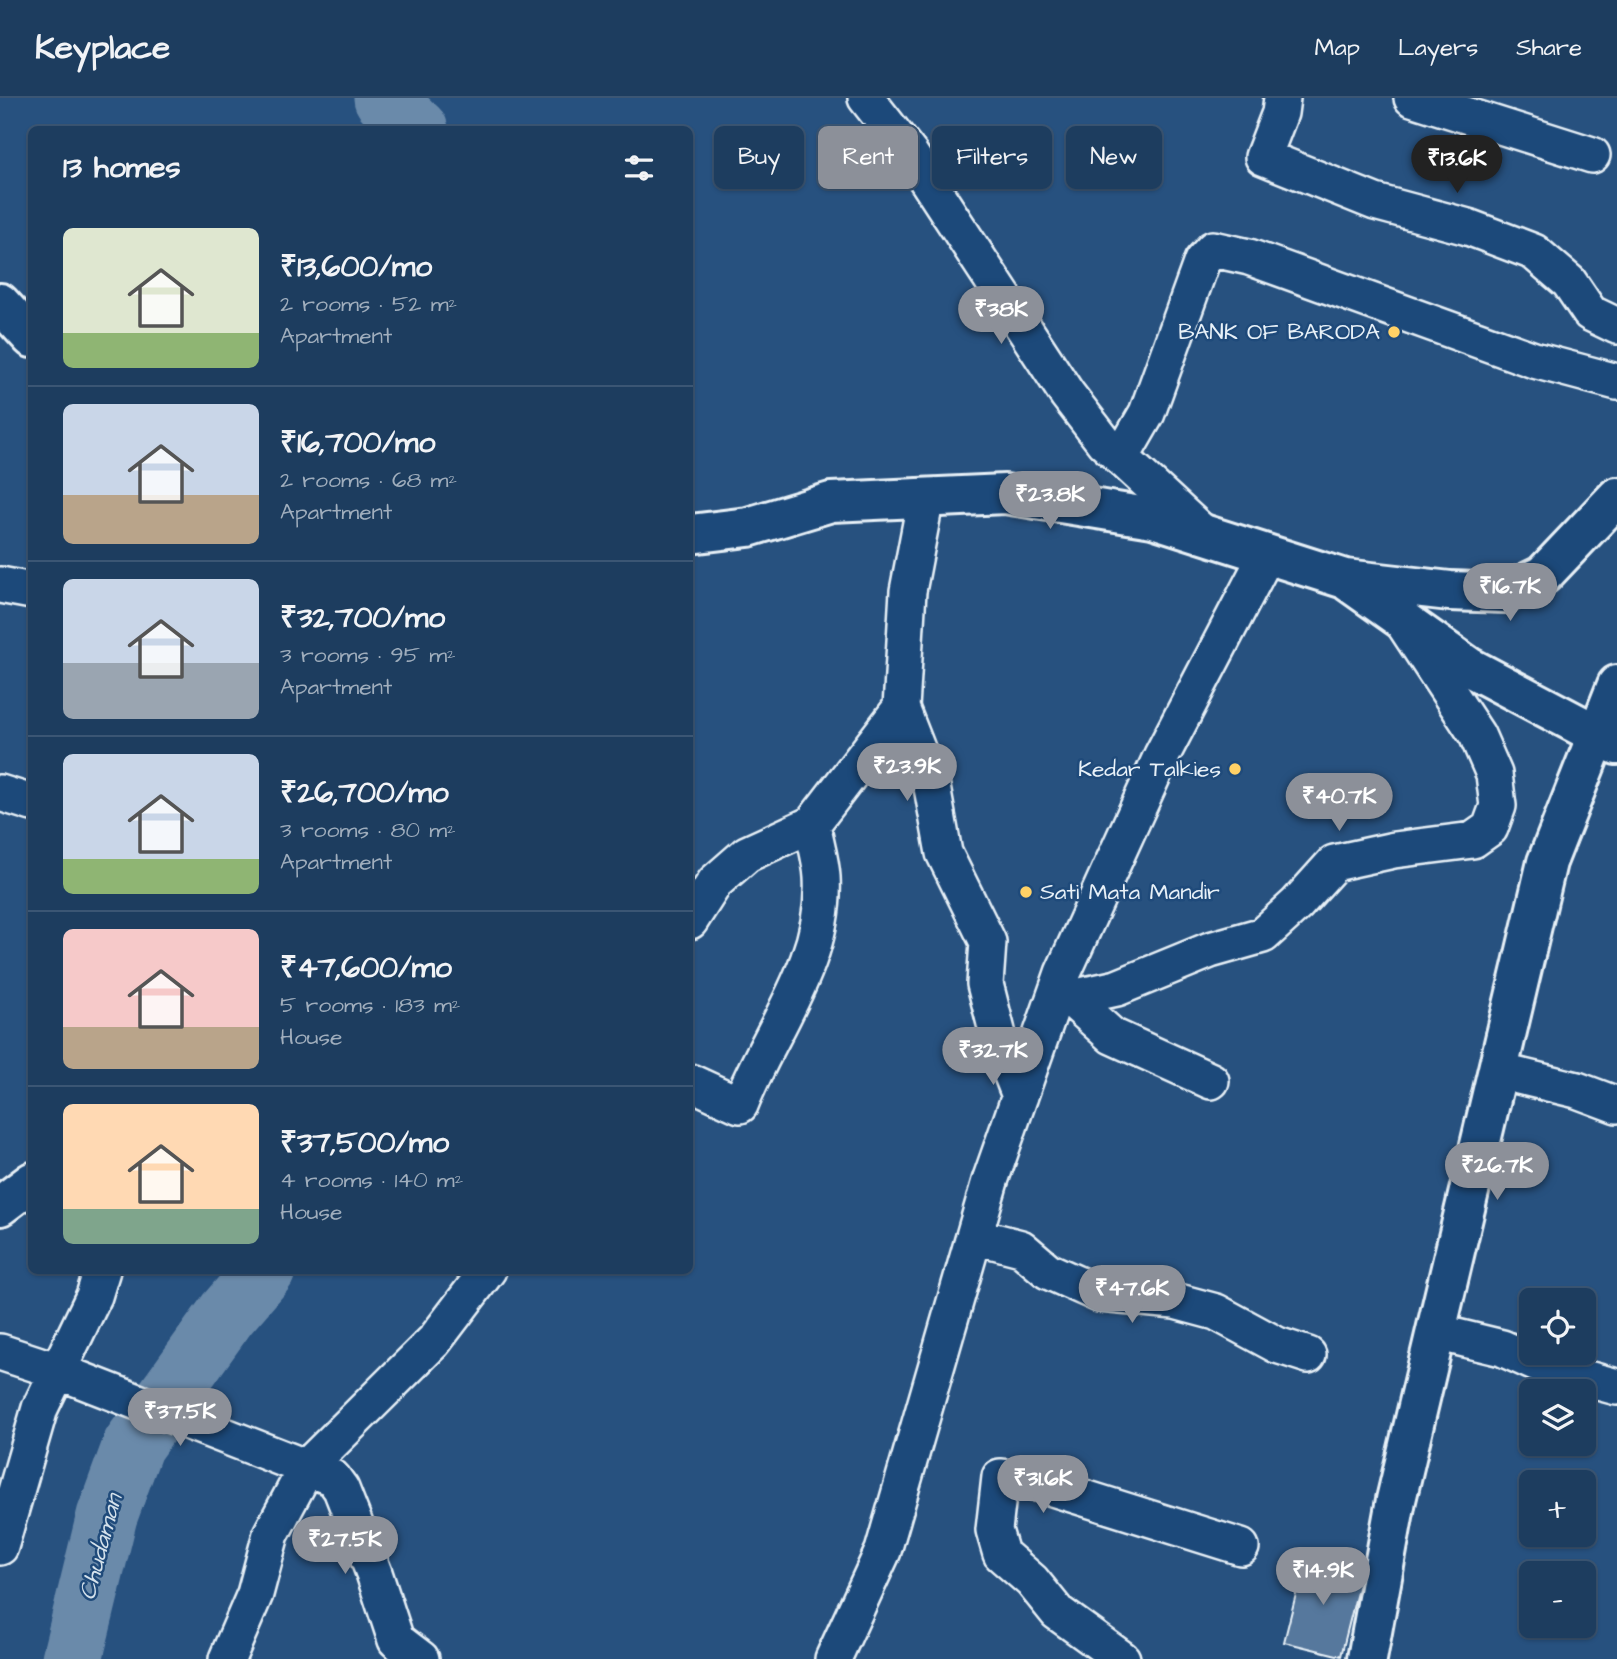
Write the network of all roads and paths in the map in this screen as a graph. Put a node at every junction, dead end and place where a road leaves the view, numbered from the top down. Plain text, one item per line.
1 (866, 98) edge
2 (1282, 98) edge
3 (1412, 98) edge
4 (1592, 155) dead end
5 (0, 303) edge
6 (1617, 326) edge
7 (28, 334) edge
8 (1617, 383) edge
9 (1121, 458) junction
10 (926, 497) junction
11 (1617, 497) edge
12 (693, 534) edge
13 (1205, 535) junction
14 (1266, 556) junction
15 (1345, 579) junction
16 (0, 585) edge
17 (28, 590) edge
18 (1400, 618) junction
19 (1617, 685) edge
20 (901, 708) junction
21 (1606, 740) edge
22 (0, 793) edge
23 (28, 802) edge
24 (812, 824) junction
25 (693, 915) edge
26 (1061, 1000) junction
27 (1498, 1071) junction
28 (1211, 1081) dead end
29 (693, 1083) edge
30 (1020, 1096) junction
31 (1617, 1105) edge
32 (28, 1185) edge
33 (0, 1206) edge
34 (975, 1236) junction
35 (100, 1274) edge
36 (485, 1274) edge
37 (1436, 1332) junction
38 (0, 1352) edge
39 (1308, 1355) dead end
40 (58, 1371) junction
41 (1617, 1387) edge
42 (295, 1462) junction
43 (0, 1547) edge
44 (1241, 1547) dead end
45 (835, 1658) edge
46 (227, 1659) edge
47 (421, 1659) edge
48 (1122, 1659) edge
49 (1367, 1659) edge

1 - 9 street
2 - 6 street
3 - 4 street
5 - 7 street
8 - 9 street
9 - 13 street
10 - 12 street
10 - 13 street
10 - 20 street
11 - 15 street
13 - 14 street
14 - 15 street
14 - 26 street
15 - 18 street
16 - 17 street
18 - 21 street
18 - 26 street
19 - 21 street
20 - 24 street
20 - 30 street
21 - 27 street
22 - 23 street
24 - 25 street
24 - 29 street
26 - 28 street
26 - 30 street
27 - 31 street
27 - 37 street
30 - 34 street
32 - 33 street
34 - 39 street
34 - 45 street
35 - 40 street
36 - 42 street
37 - 41 street
37 - 49 street
38 - 40 street
40 - 42 street
40 - 43 street
42 - 46 street
42 - 47 street
44 - 48 street

